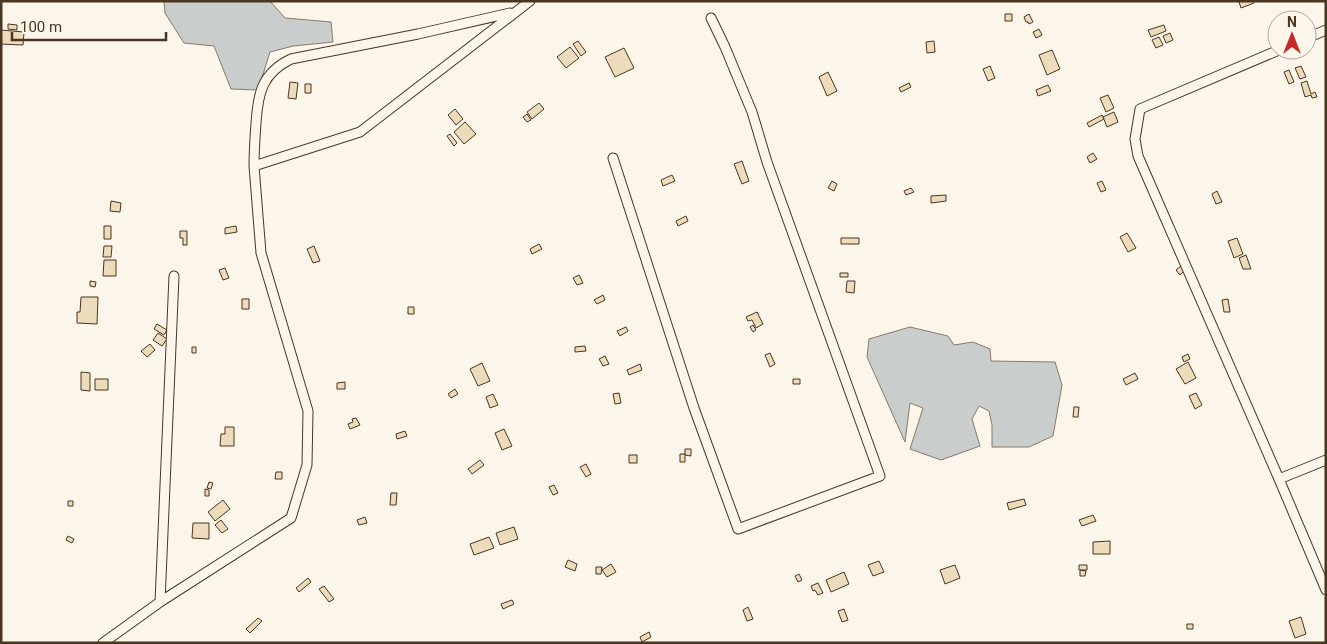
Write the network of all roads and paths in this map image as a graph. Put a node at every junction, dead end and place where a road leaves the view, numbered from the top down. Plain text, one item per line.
1 (530, 1) edge
2 (515, 12) junction
3 (711, 18) dead end
4 (1267, 55) edge
5 (613, 158) dead end
6 (254, 166) junction
7 (174, 276) dead end
8 (1326, 460) edge
9 (1279, 479) junction
10 (1326, 590) edge
11 (160, 602) junction
12 (103, 643) edge

1 - 2 street
2 - 6 street
2 - 6 street
3 - 5 street
4 - 9 street
6 - 11 street
7 - 11 street
8 - 9 street
9 - 10 street
11 - 12 street

